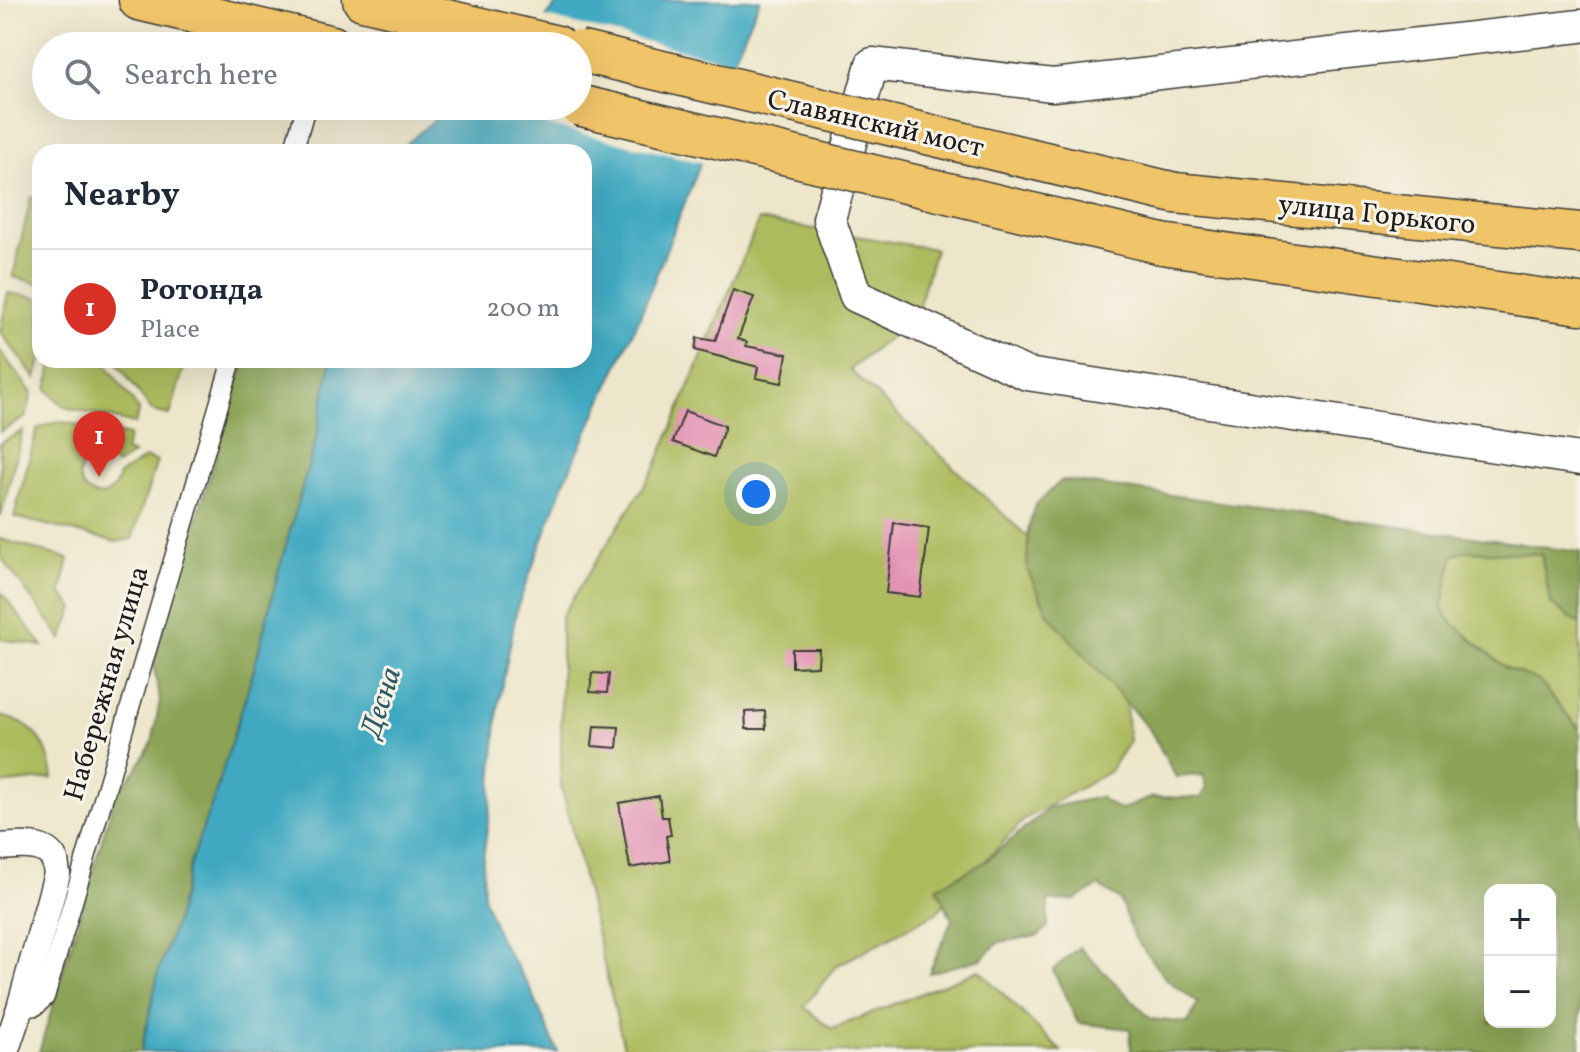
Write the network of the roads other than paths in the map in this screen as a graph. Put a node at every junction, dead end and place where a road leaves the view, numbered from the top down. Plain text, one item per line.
1 (139, 0) edge
2 (363, 0) edge
3 (1580, 26) edge
4 (273, 32) edge
5 (498, 32) edge
6 (592, 54) edge
7 (592, 108) edge
8 (302, 120) edge
9 (295, 144) edge
10 (1175, 193) joint
11 (1580, 233) edge
12 (1580, 304) edge
13 (230, 368) edge
14 (1580, 459) edge
15 (0, 847) edge
16 (20, 1008) junction
17 (5, 1052) edge

1 - 4 main road
2 - 5 main road
3 - 14 street
6 - 10 main road, Славянский мост, bridge
7 - 12 main road, Славянский мост, bridge
8 - 9 street
10 - 11 main road, улица Горького
13 - 16 street, Набережная улица
15 - 16 street
16 - 17 street

